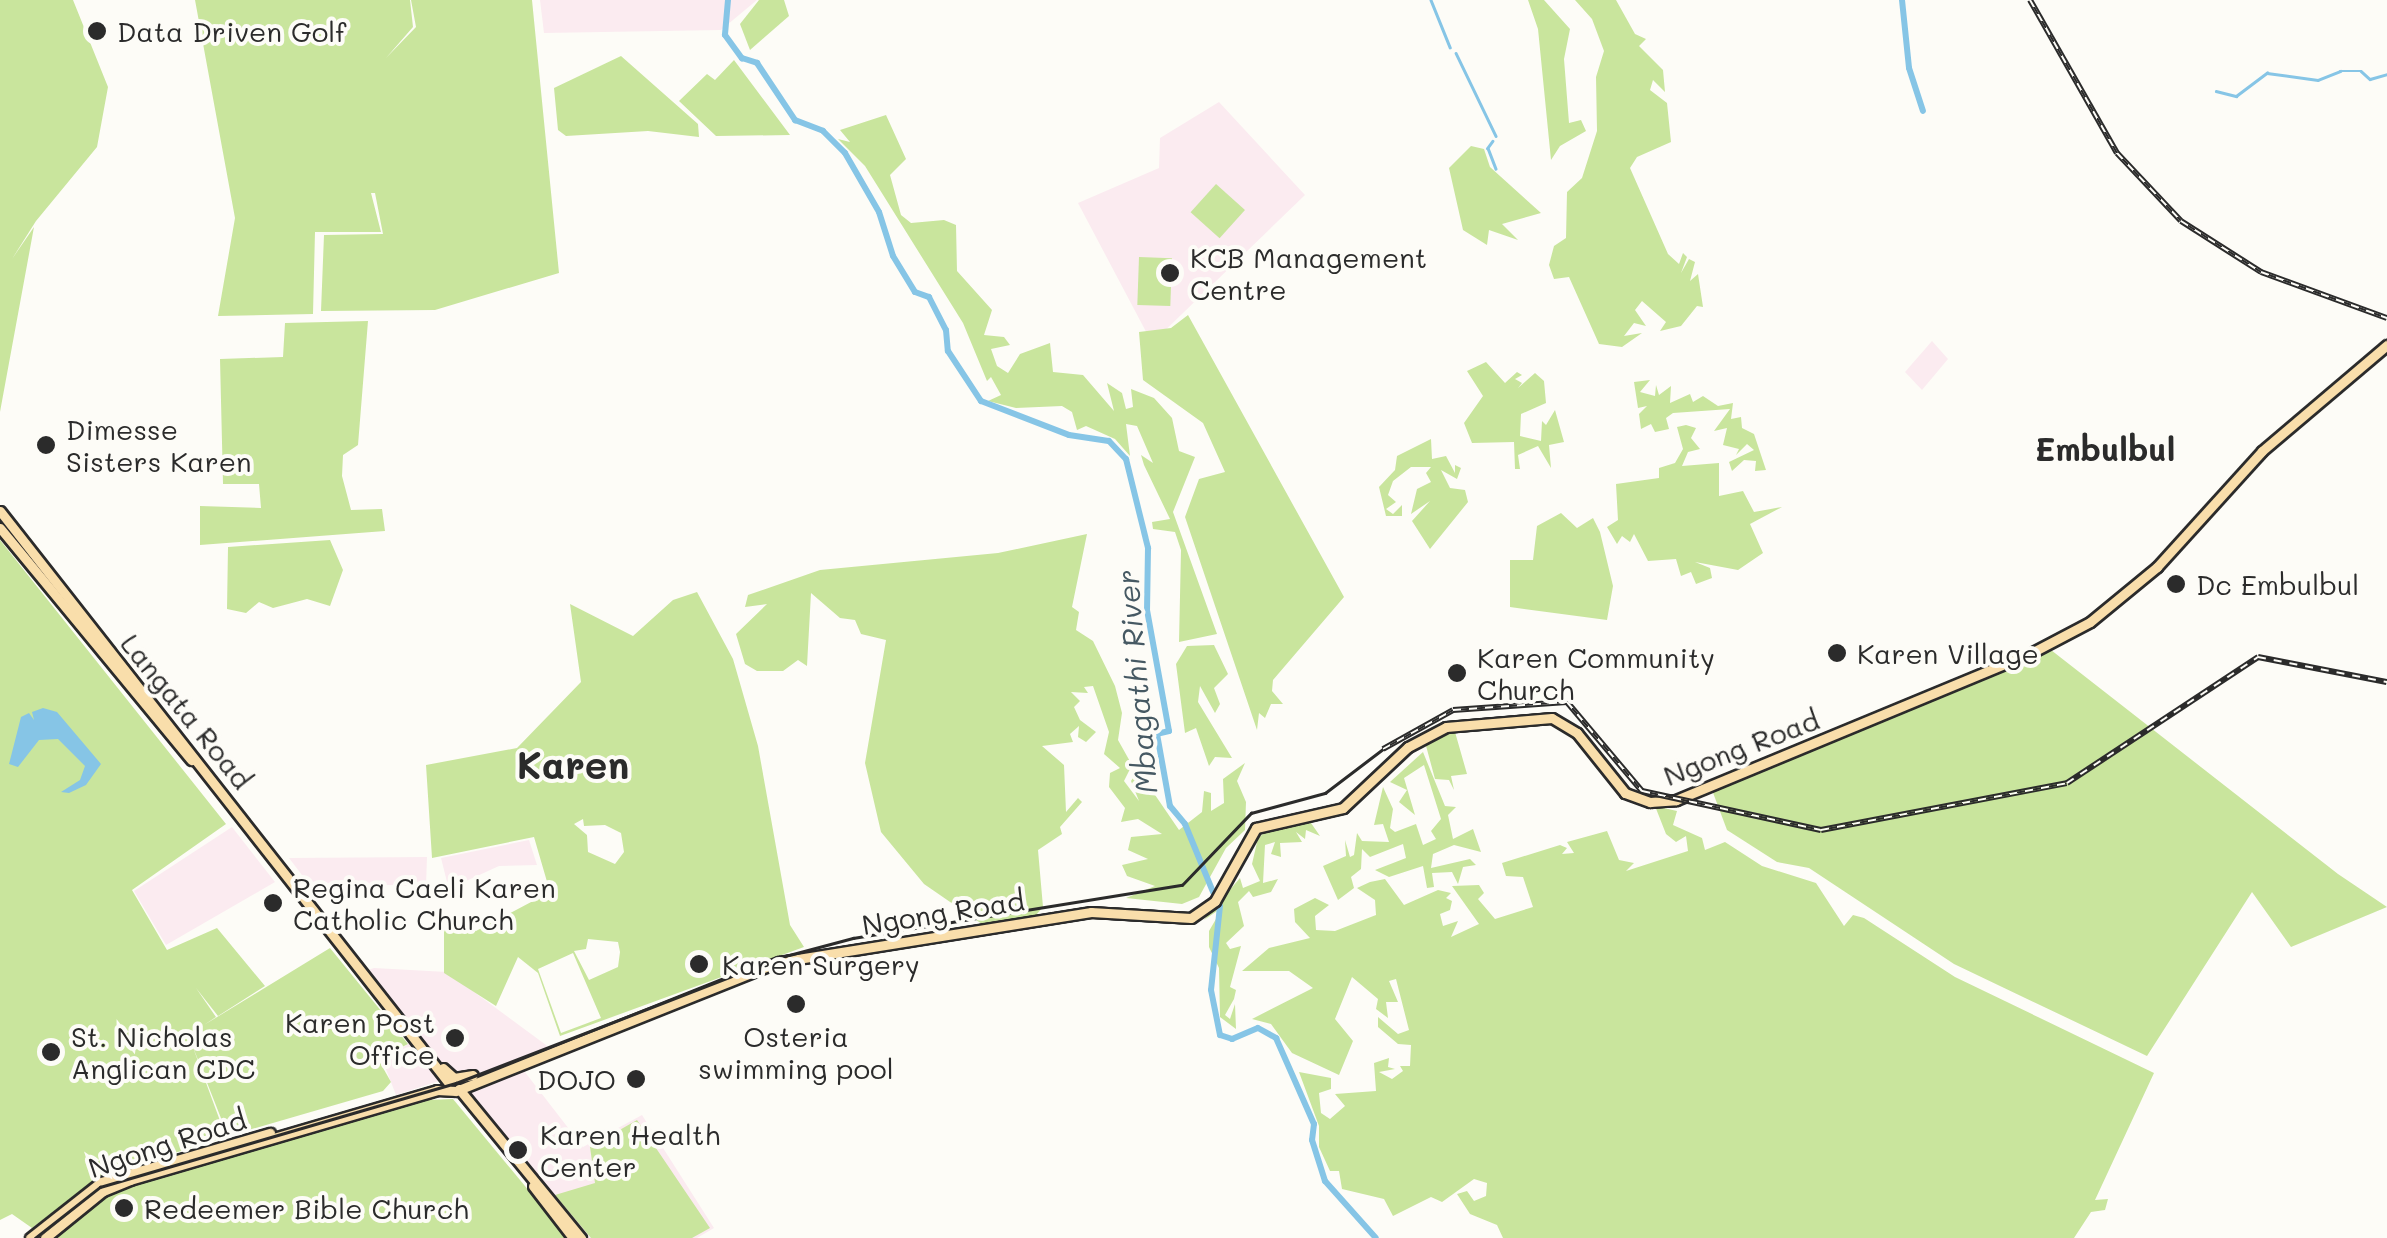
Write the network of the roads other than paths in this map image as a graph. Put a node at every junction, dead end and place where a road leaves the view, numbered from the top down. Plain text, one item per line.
1 (2387, 345) edge
2 (0, 512) edge
3 (0, 528) edge
4 (28, 554) junction
5 (114, 663) junction
6 (454, 1085) junction
7 (64, 1216) junction
8 (45, 1234) edge
9 (30, 1238) edge
10 (573, 1238) edge
11 (581, 1238) edge

1 - 6 main road, Ngong Road
2 - 4 main road, Langata Road
3 - 4 main road, Langata Road
4 - 5 main road, Langata Road
4 - 5 main road, Langata Road
5 - 6 main road, Langata Road
6 - 7 main road, Ngong Road
6 - 7 main road, Ngong Road
6 - 10 main road
6 - 11 main road
7 - 8 main road, Ngong Road
8 - 9 main road, Ngong Road

